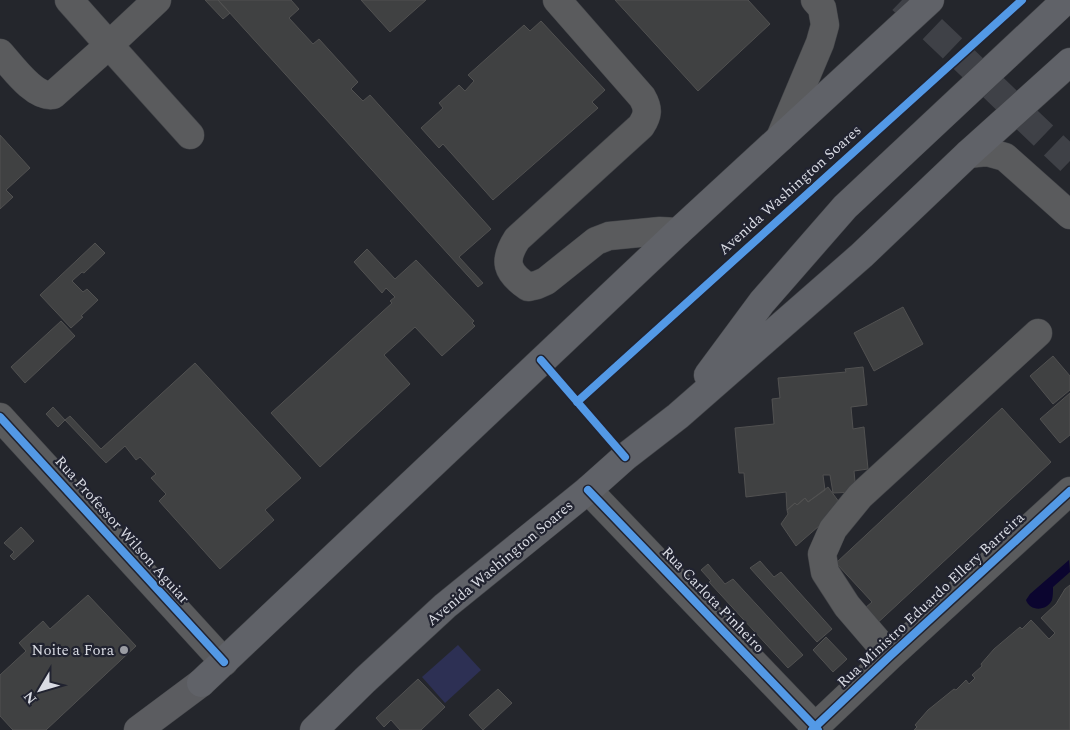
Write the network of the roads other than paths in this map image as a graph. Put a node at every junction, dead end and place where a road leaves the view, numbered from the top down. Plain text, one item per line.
1 (69, 0) edge
2 (157, 0) edge
3 (557, 0) edge
4 (815, 0) edge
5 (930, 0) edge
6 (1066, 0) edge
7 (110, 45) junction
8 (0, 53) edge
9 (1070, 62) edge
10 (190, 135) dead end
11 (780, 138) junction
12 (968, 154) junction
13 (1070, 215) edge
14 (678, 232) junction
15 (1038, 332) dead end
16 (678, 416) junction
17 (0, 417) edge
18 (588, 490) junction
19 (1070, 491) edge
20 (890, 656) junction
21 (224, 662) junction
22 (201, 683) junction
23 (815, 729) edge
24 (138, 730) edge
25 (168, 730) edge
26 (314, 730) edge

1 - 7 street
2 - 7 street
3 - 14 street
4 - 11 street
5 - 11 highway
6 - 16 highway
7 - 8 street
7 - 10 street
9 - 12 highway, Avenida Washington Soares
11 - 14 highway
12 - 13 street
12 - 16 highway, Avenida Washington Soares
14 - 21 highway
15 - 20 street
16 - 18 highway, Avenida Washington Soares
17 - 21 street, Rua Professor Wilson Aguiar
18 - 23 street, Rua Carlota Pinheiro
18 - 26 highway, Avenida Washington Soares
19 - 20 street, Rua Ministro Eduardo Ellery Barreira
20 - 23 street, Rua Ministro Eduardo Ellery Barreira
21 - 22 highway
22 - 24 main road
22 - 25 main road

